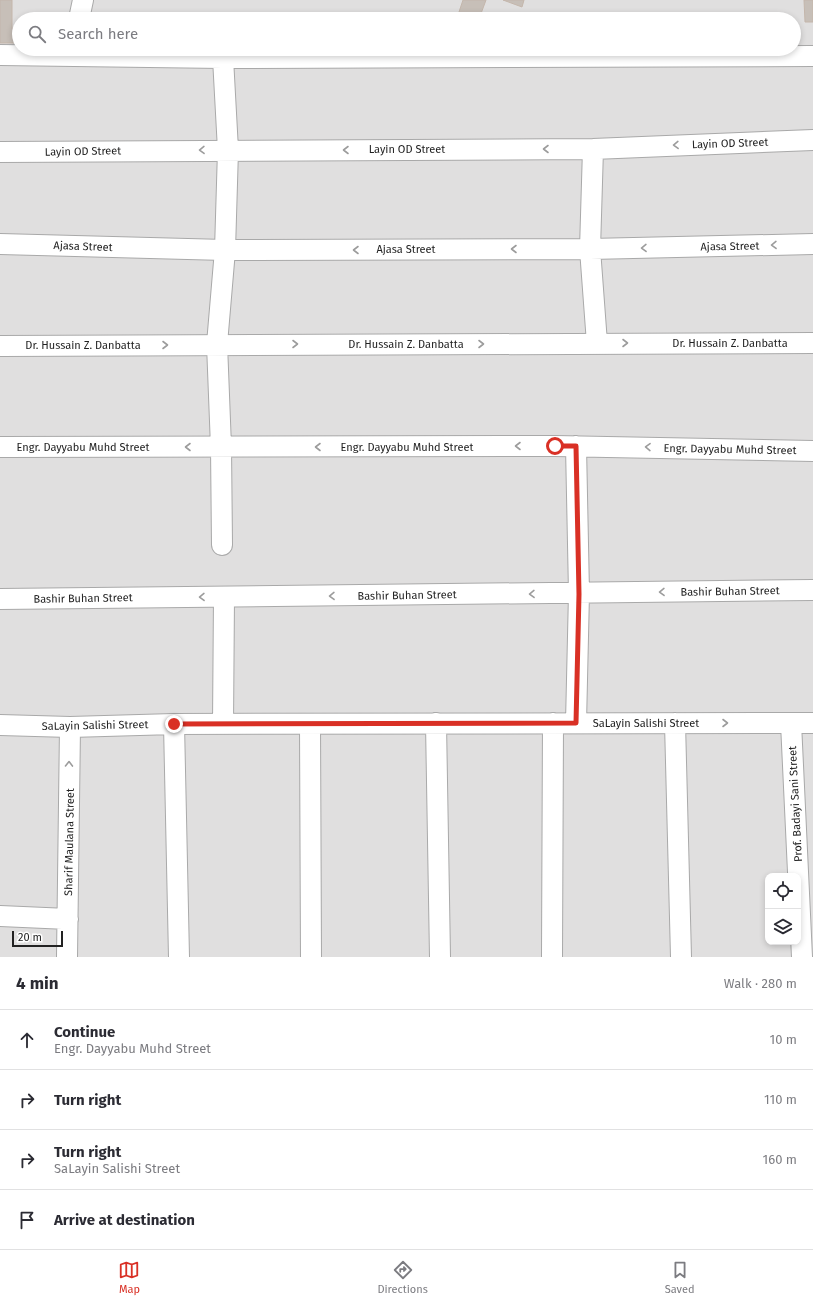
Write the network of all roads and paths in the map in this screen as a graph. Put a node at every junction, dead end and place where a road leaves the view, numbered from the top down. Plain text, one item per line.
1 (83, 0) edge
2 (80, 12) edge
3 (12, 54) edge
4 (0, 55) edge
5 (172, 56) edge
6 (813, 56) edge
7 (223, 58) junction
8 (813, 140) edge
9 (593, 149) junction
10 (228, 150) junction
11 (0, 152) edge
12 (0, 244) edge
13 (813, 244) edge
14 (590, 249) junction
15 (225, 250) junction
16 (597, 343) junction
17 (813, 343) edge
18 (217, 344) junction
19 (0, 346) edge
20 (576, 446) junction
21 (0, 447) edge
22 (221, 447) junction
23 (813, 450) edge
24 (222, 545) dead end
25 (813, 590) edge
26 (579, 594) junction
27 (224, 597) junction
28 (0, 599) edge
29 (553, 723) junction
30 (576, 723) junction
31 (675, 723) junction
32 (791, 723) junction
33 (813, 723) edge
34 (174, 724) junction
35 (223, 724) junction
36 (310, 724) junction
37 (436, 724) junction
38 (0, 726) edge
39 (70, 727) junction
40 (0, 916) edge
41 (68, 919) junction
42 (67, 957) edge
43 (179, 957) edge
44 (310, 957) edge
45 (440, 957) edge
46 (552, 957) edge
47 (681, 957) edge
48 (802, 957) edge

1 - 2 street
3 - 4 street
5 - 7 street
6 - 7 street
7 - 10 street
8 -> 9 street, Layin OD Street
9 -> 10 street, Layin OD Street
9 - 14 street
10 -> 11 street, Layin OD Street
10 - 15 street
12 - 15 street, Ajasa Street
13 -> 14 street, Ajasa Street
14 -> 15 street, Ajasa Street
14 - 16 street
15 - 18 street
16 -> 17 street, Dr. Hussain Z. Danbatta
18 -> 16 street, Dr. Hussain Z. Danbatta
19 -> 18 street, Dr. Hussain Z. Danbatta
18 - 22 street
20 -> 22 street, Engr. Dayyabu Muhd Street
23 -> 20 street, Engr. Dayyabu Muhd Street
20 - 26 street
22 -> 21 street, Engr. Dayyabu Muhd Street
22 - 24 street
25 -> 26 street, Bashir Buhan Street
26 -> 27 street, Bashir Buhan Street
26 - 30 street
27 -> 28 street, Bashir Buhan Street
27 - 35 street
29 - 30 street, SaLayin Salishi Street
29 - 37 street, SaLayin Salishi Street
29 - 46 street
30 - 31 street, SaLayin Salishi Street
31 -> 32 street, SaLayin Salishi Street
31 - 47 street
32 - 33 street, SaLayin Salishi Street
32 - 48 street, Prof. Badayi Sani Street
34 - 35 street, SaLayin Salishi Street
34 - 39 street, SaLayin Salishi Street
34 - 43 street
35 - 36 street, SaLayin Salishi Street
36 - 37 street, SaLayin Salishi Street
36 - 44 street
37 - 45 street
38 - 39 street, SaLayin Salishi Street
41 -> 39 street, Sharif Maulana Street
40 - 41 street
41 - 42 street, Sharif Maulana Street

